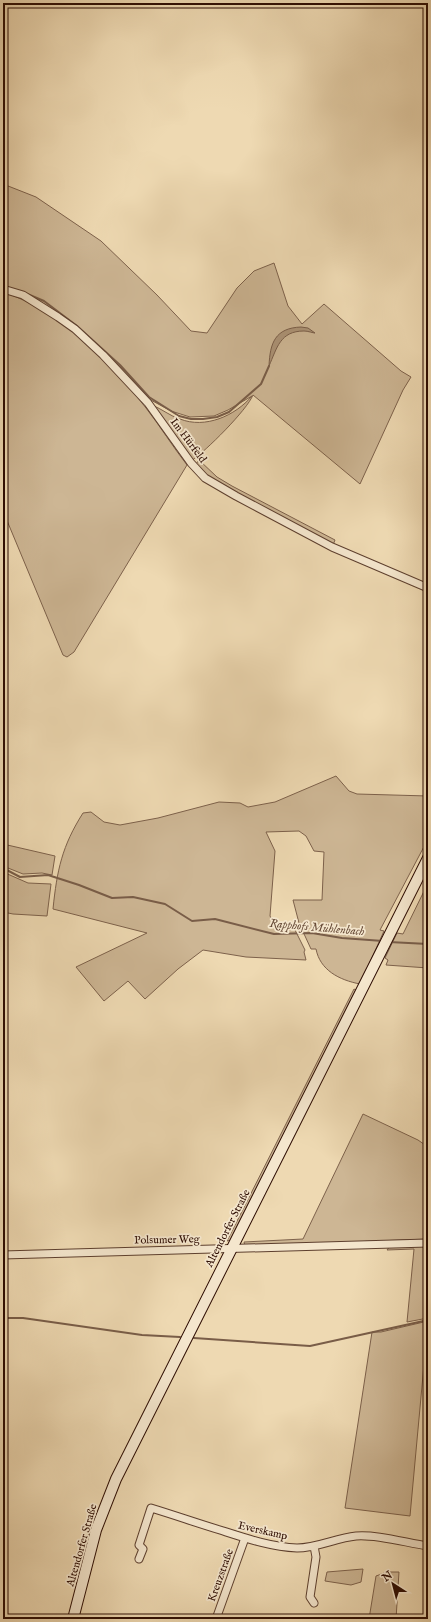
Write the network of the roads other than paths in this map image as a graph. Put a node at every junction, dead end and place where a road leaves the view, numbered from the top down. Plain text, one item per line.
1 (3, 289) edge
2 (428, 588) edge
3 (428, 858) edge
4 (428, 1243) edge
5 (230, 1249) junction
6 (3, 1255) edge
7 (245, 1538) junction
8 (314, 1546) junction
9 (428, 1546) edge
10 (139, 1559) dead end
11 (314, 1603) dead end
12 (73, 1619) edge
13 (216, 1619) edge

1 - 2 street, Im Hürfeld
3 - 5 street, Altendorfer Straße
4 - 5 street, Polsumer Weg
5 - 6 street, Polsumer Weg
5 - 12 street, Altendorfer Straße
7 - 8 street, Everskamp
7 - 10 street, Everskamp
7 - 13 street, Kreuzstraße
8 - 9 street, Everskamp
8 - 11 street

